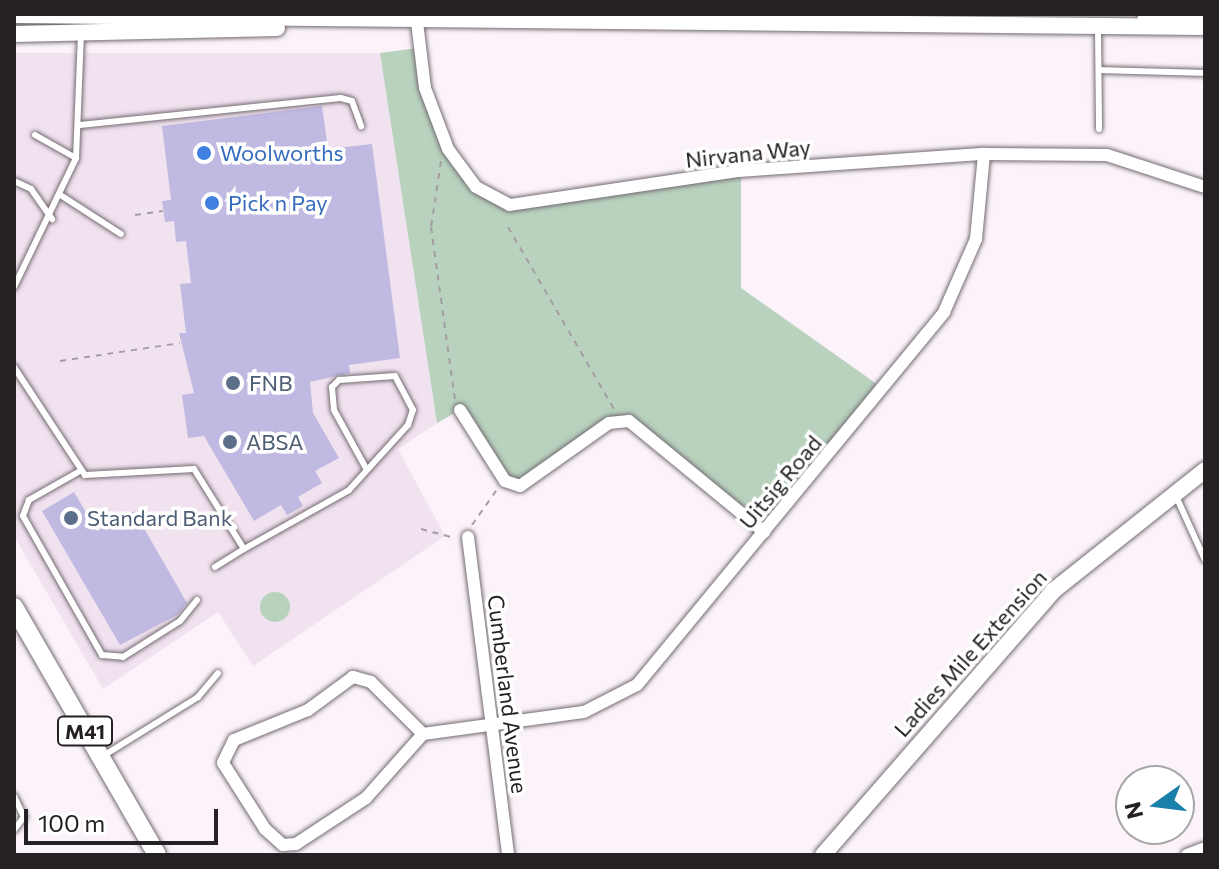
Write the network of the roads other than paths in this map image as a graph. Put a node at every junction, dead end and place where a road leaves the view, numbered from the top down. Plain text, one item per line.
1 (14, 15) edge
2 (1169, 15) edge
3 (1205, 15) edge
4 (575, 18) edge
5 (322, 22) junction
6 (417, 22) junction
7 (1098, 23) junction
8 (1135, 23) junction
9 (1205, 27) edge
10 (14, 34) edge
11 (81, 34) junction
12 (1099, 70) junction
13 (1205, 73) edge
14 (80, 125) junction
15 (361, 126) dead end
16 (1099, 129) dead end
17 (35, 135) dead end
18 (984, 154) junction
19 (76, 158) junction
20 (14, 181) edge
21 (1205, 187) edge
22 (62, 196) junction
23 (52, 219) junction
24 (121, 234) dead end
25 (14, 287) edge
26 (14, 367) edge
27 (460, 410) road end
28 (367, 470) junction
29 (1205, 470) edge
30 (80, 471) junction
31 (1174, 493) junction
32 (764, 532) junction
33 (468, 537) road end
34 (244, 549) junction
35 (1205, 560) edge
36 (215, 567) dead end
37 (197, 600) dead end
38 (14, 607) edge
39 (218, 673) dead end
40 (491, 725) junction
41 (423, 734) junction
42 (100, 758) junction
43 (14, 796) edge
44 (14, 830) edge
45 (1205, 848) edge
46 (157, 855) edge
47 (508, 855) edge
48 (823, 855) edge
49 (1187, 855) edge

1 - 5 main road
2 - 3 main road
2 - 8 main road
4 - 6 main road
4 - 7 main road
5 - 6 main road
5 - 11 main road
6 - 18 street, Nirvana Way
7 - 8 main road
7 - 12 lane
8 - 9 main road
10 - 11 main road
11 - 14 lane
12 - 13 lane
12 - 16 lane
14 - 15 lane
14 - 19 lane
17 - 19 lane
18 - 21 street, Nirvana Way
18 - 32 street, Uitsig Road
19 - 22 lane
20 - 23 lane
22 - 23 lane
22 - 24 lane
23 - 25 lane
26 - 30 lane
27 - 32 street
28 - 28 lane
28 - 34 lane
29 - 31 main road, Ladies Mile Extension
30 - 34 lane
30 - 37 lane
31 - 35 lane
31 - 48 main road, Ladies Mile Extension
32 - 40 street, Uitsig Road
33 - 40 street, Cumberland Avenue
34 - 36 lane
38 - 42 main road, M41
39 - 42 lane
40 - 41 street, Uitsig Road
40 - 47 street, Cumberland Avenue
41 - 41 street
42 - 46 main road, M41
43 - 44 lane
45 - 49 street

